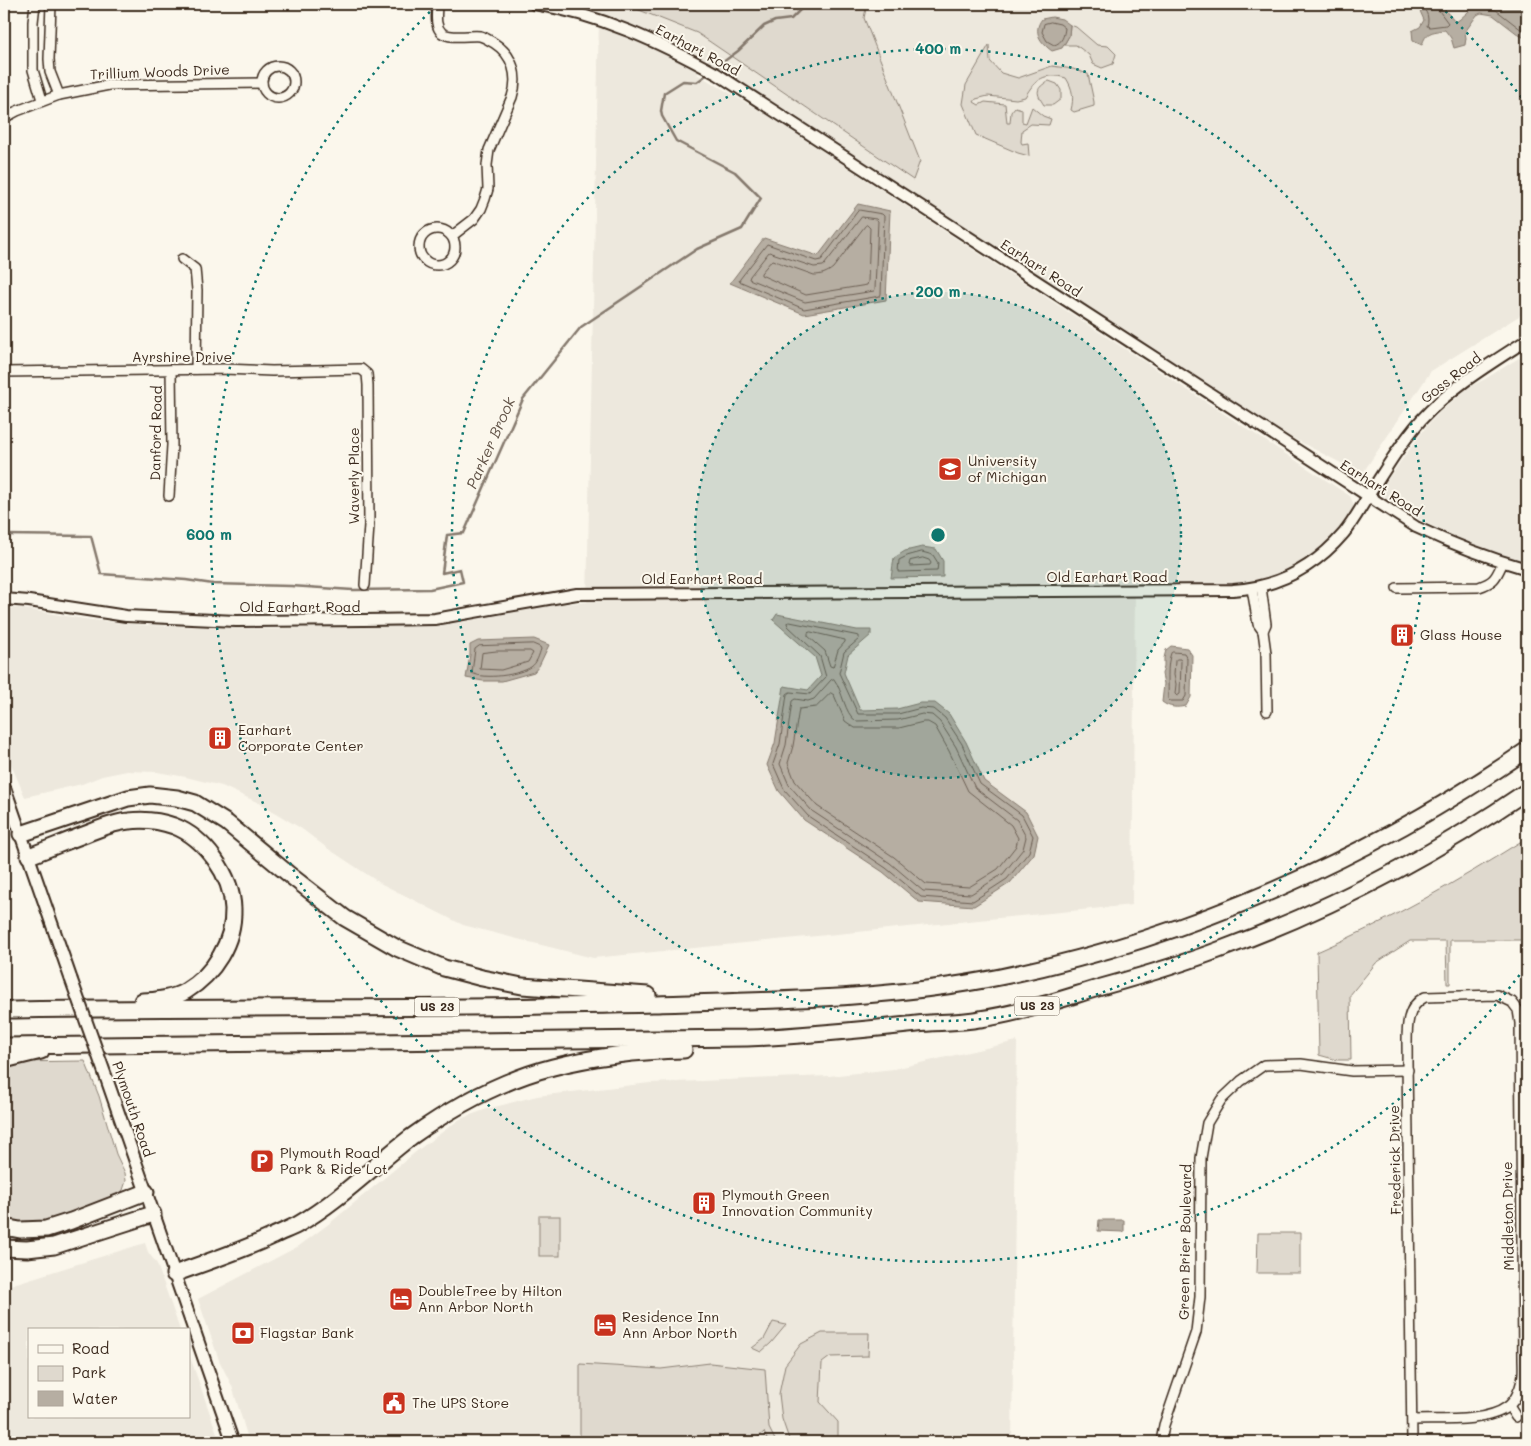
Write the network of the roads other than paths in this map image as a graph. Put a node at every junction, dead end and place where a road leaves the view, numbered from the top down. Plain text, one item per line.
1 (35, 4) edge
2 (51, 4) edge
3 (437, 4) edge
4 (534, 4) edge
5 (262, 82) dead end
6 (59, 94) junction
7 (42, 100) junction
8 (4, 118) edge
9 (452, 236) junction
10 (182, 259) dead end
11 (1527, 340) edge
12 (196, 369) junction
13 (361, 369) joint
14 (171, 370) junction
15 (4, 372) edge
16 (169, 496) dead end
17 (1368, 497) junction
18 (1503, 562) junction
19 (1527, 570) edge
20 (365, 585) dead end
21 (1257, 588) junction
22 (1397, 588) dead end
23 (4, 599) edge
24 (1268, 711) dead end
25 (1527, 750) edge
26 (4, 786) edge
27 (1527, 791) edge
28 (21, 834) junction
29 (29, 856) junction
30 (760, 1000) junction
31 (37, 1009) junction
32 (4, 1010) edge
33 (979, 1020) junction
34 (1520, 1023) joint
35 (63, 1045) junction
36 (4, 1046) edge
37 (4, 1060) edge
38 (1408, 1070) junction
39 (1524, 1140) edge
40 (146, 1192) junction
41 (153, 1214) junction
42 (4, 1227) edge
43 (4, 1248) edge
44 (174, 1274) junction
45 (1508, 1406) junction
46 (1516, 1417) dead end
47 (1412, 1420) junction
48 (233, 1442) edge
49 (1161, 1442) edge
50 (1412, 1442) edge

1 - 7 street
2 - 6 street
3 - 9 street
4 - 17 street, Earhart Road
5 - 6 street, Trillium Woods Drive
6 - 7 street, Trillium Woods Drive
7 - 8 street, Trillium Woods Drive
9 - 9 street
10 - 12 street
11 - 17 street, Goss Road
12 - 13 street, Ayrshire Drive
12 - 14 street, Ayrshire Drive
13 - 20 street, Waverly Place
14 - 15 street, Ayrshire Drive
14 - 16 street, Danford Road
17 - 18 street, Earhart Road
17 - 21 street, Old Earhart Road
18 - 19 street, Earhart Road
18 - 22 street
21 - 23 street, Old Earhart Road
21 - 24 street
25 - 30 highway, US 23
26 - 28 main road, Plymouth Road
27 - 33 highway, US 23
28 - 29 main road, Plymouth Road
28 - 30 highway
29 - 31 highway
29 - 40 main road, Plymouth Road, bridge
30 - 31 highway, US 23
31 - 32 highway, US 23
33 - 35 highway, US 23
33 - 44 highway
34 - 38 street, Frederick Drive
34 - 39 street, Middleton Drive
35 - 36 highway, US 23
35 - 37 highway
38 - 47 street, Frederick Drive
38 - 49 street, Green Brier Boulevard
39 - 45 street, Middleton Drive
40 - 41 main road, Plymouth Road
40 - 42 highway
41 - 43 highway
41 - 44 main road, Plymouth Road
44 - 48 main road, Plymouth Road
45 - 46 street
45 - 47 street
47 - 50 street, Frederick Drive

